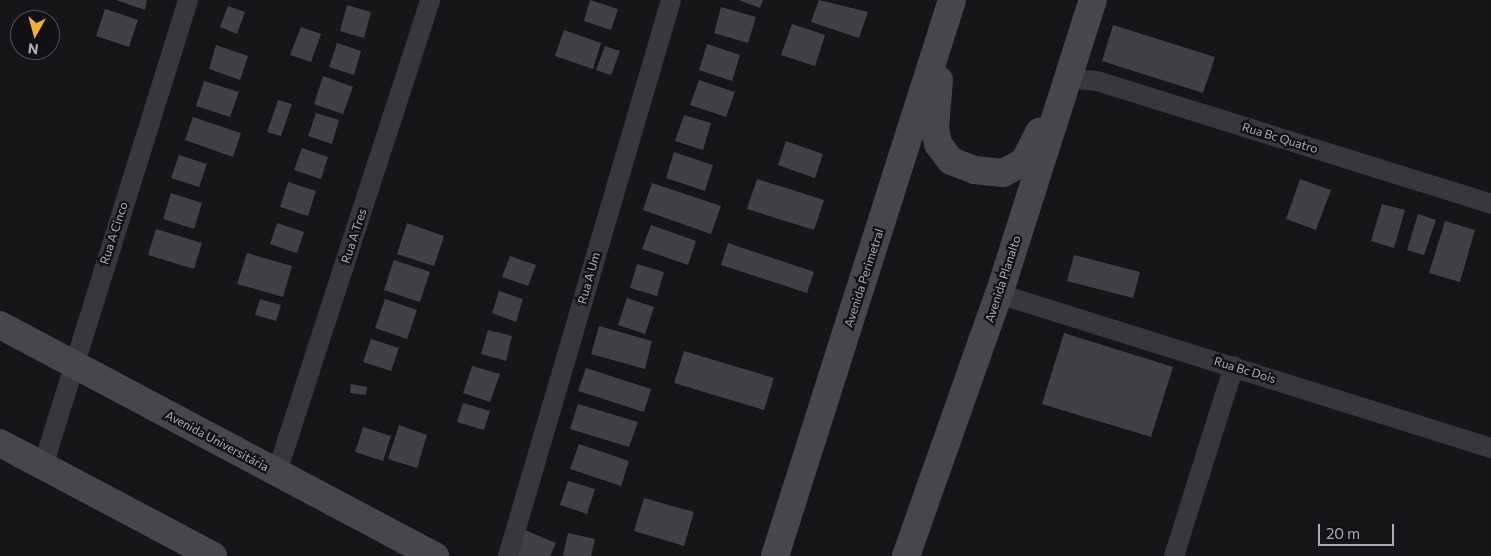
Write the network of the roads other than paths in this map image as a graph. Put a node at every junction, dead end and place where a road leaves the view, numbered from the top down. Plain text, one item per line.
1 (188, 0) edge
2 (430, 0) edge
3 (671, 0) edge
4 (952, 0) edge
5 (1093, 0) edge
6 (942, 34) junction
7 (1067, 78) junction
8 (1491, 204) edge
9 (999, 294) junction
10 (0, 325) edge
11 (73, 364) junction
12 (1234, 366) junction
13 (0, 443) edge
14 (1491, 448) edge
15 (43, 466) junction
16 (277, 472) junction
17 (213, 556) edge
18 (435, 556) edge
19 (508, 556) edge
20 (774, 556) edge
21 (906, 556) edge
22 (1174, 556) edge

1 - 11 street, Rua A Cinco
2 - 16 street, Rua A Tres
3 - 19 street, Rua A Um
4 - 6 main road, Avenida Perimetral
5 - 7 main road, Avenida Planalto
6 - 7 main road
6 - 20 main road, Avenida Perimetral
7 - 8 street, Rua Bc Quatro
7 - 9 main road, Avenida Planalto
9 - 12 street, Rua Bc Dois
9 - 21 main road, Avenida Planalto
10 - 11 main road, Avenida Universitária
11 - 15 street, Rua A Cinco
11 - 16 main road, Avenida Universitária
12 - 14 street, Rua Bc Dois
12 - 22 street
13 - 15 main road
15 - 17 main road
16 - 18 main road, Avenida Universitária

